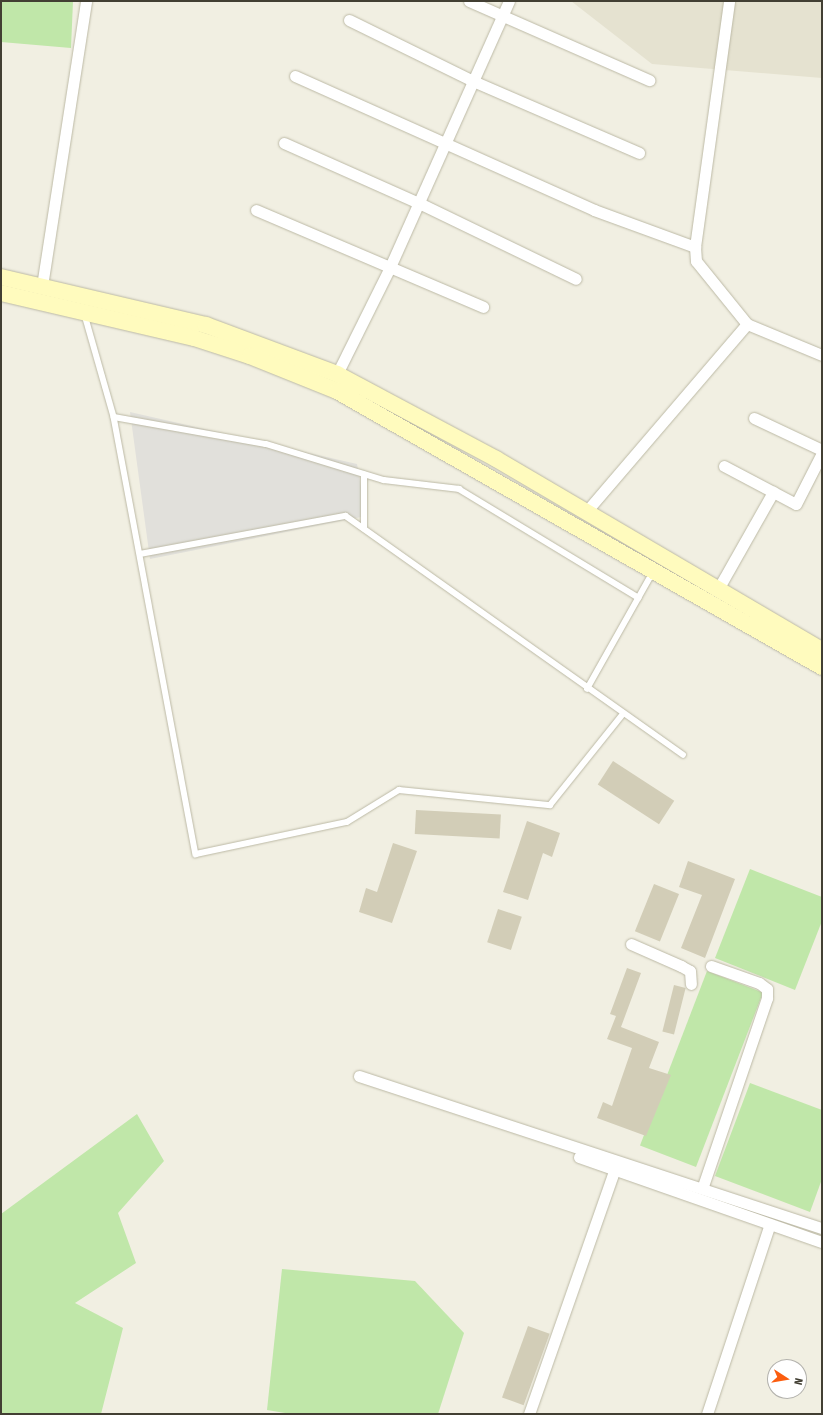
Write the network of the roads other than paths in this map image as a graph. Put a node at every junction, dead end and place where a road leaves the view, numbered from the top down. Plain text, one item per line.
1 (86, 1) edge
2 (469, 1) edge
3 (508, 1) edge
4 (729, 1) edge
5 (503, 15) junction
6 (349, 20) dead end
7 (295, 76) dead end
8 (649, 80) dead end
9 (474, 81) junction
10 (284, 143) dead end
11 (446, 144) junction
12 (639, 153) dead end
13 (419, 203) junction
14 (256, 210) dead end
15 (695, 248) junction
16 (390, 267) junction
17 (1, 277) edge
18 (576, 279) dead end
19 (42, 286) junction
20 (1, 293) edge
21 (483, 307) dead end
22 (84, 309) junction
23 (747, 324) junction
24 (822, 355) edge
25 (337, 374) junction
26 (114, 417) junction
27 (754, 418) dead end
28 (822, 450) edge
29 (822, 453) edge
30 (724, 466) dead end
31 (364, 475) junction
32 (773, 492) junction
33 (585, 514) junction
34 (364, 529) junction
35 (140, 554) junction
36 (653, 572) junction
37 (717, 591) junction
38 (639, 598) junction
39 (822, 650) edge
40 (822, 667) edge
41 (587, 689) junction
42 (623, 714) junction
43 (683, 755) dead end
44 (631, 944) dead end
45 (711, 966) dead end
46 (691, 984) dead end
47 (358, 1076) dead end
48 (579, 1157) dead end
49 (615, 1169) junction
50 (703, 1186) junction
51 (770, 1224) junction
52 (822, 1228) edge
53 (822, 1242) edge
54 (529, 1414) edge
55 (707, 1414) edge

1 - 19 street
2 - 5 street
3 - 5 street
4 - 15 street
5 - 8 street
5 - 9 street
6 - 9 street
7 - 11 street
9 - 11 street
9 - 12 street
10 - 13 street
11 - 13 street
11 - 15 street
13 - 16 street
13 - 18 street
14 - 16 street
15 - 23 street
16 - 21 street
16 - 25 street
17 - 19 main road
19 - 25 main road
20 - 22 main road
22 - 26 lane
22 - 36 main road
23 - 24 street
23 - 33 street
25 - 33 main road
26 - 31 lane
26 - 35 lane
27 - 28 street
29 - 32 street
30 - 32 street
31 - 34 lane
31 - 38 lane
32 - 37 street
33 - 37 main road
34 - 35 lane
34 - 41 lane
35 - 42 lane
36 - 38 lane
36 - 40 main road
37 - 39 main road
38 - 41 lane
41 - 42 lane
42 - 43 lane
44 - 46 street
45 - 50 street
47 - 50 street
48 - 49 street
49 - 51 street
49 - 54 street
50 - 52 street
51 - 53 street
51 - 55 street

